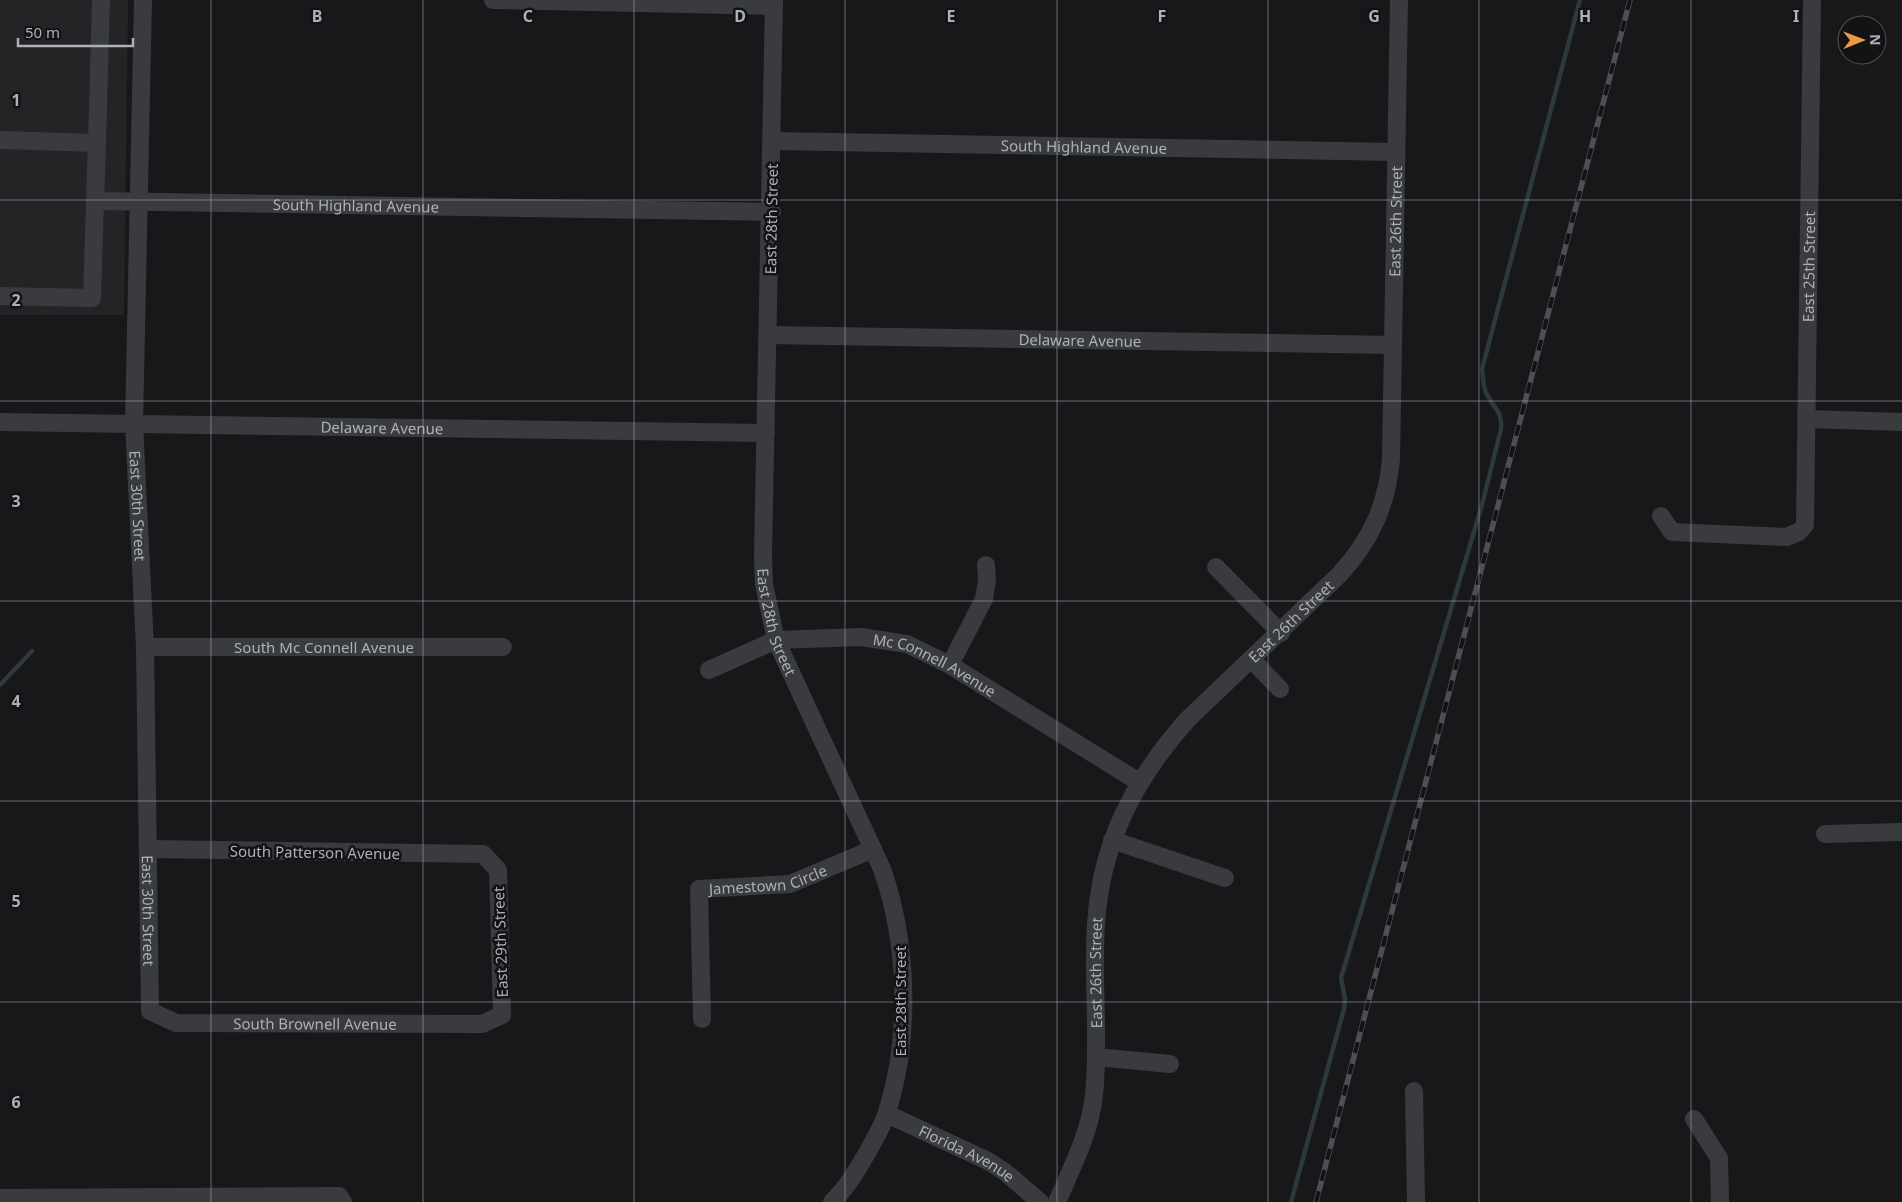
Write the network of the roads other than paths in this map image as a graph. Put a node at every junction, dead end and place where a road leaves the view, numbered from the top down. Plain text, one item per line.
1 (101, 0) edge
2 (143, 0) edge
3 (494, 0) edge
4 (1399, 0) edge
5 (1812, 0) edge
6 (774, 3) edge
7 (0, 140) edge
8 (772, 141) junction
9 (97, 143) junction
10 (1396, 152) junction
11 (95, 201) junction
12 (138, 201) junction
13 (772, 212) junction
14 (0, 296) edge
15 (768, 335) junction
16 (1393, 345) junction
17 (1806, 419) junction
18 (0, 422) edge
19 (1902, 422) edge
20 (134, 424) junction
21 (766, 433) junction
22 (1661, 516) dead end
23 (986, 565) dead end
24 (1216, 567) dead end
25 (1281, 633) junction
26 (776, 640) junction
27 (145, 647) junction
28 (503, 647) dead end
29 (1252, 660) junction
30 (950, 665) junction
31 (709, 670) dead end
32 (1280, 689) dead end
33 (1139, 782) junction
34 (1902, 832) edge
35 (1825, 834) dead end
36 (1112, 840) junction
37 (148, 849) junction
38 (873, 849) junction
39 (483, 854) joint
40 (1224, 878) dead end
41 (150, 1011) joint
42 (702, 1019) dead end
43 (482, 1024) joint
44 (1096, 1057) junction
45 (1170, 1064) dead end
46 (1414, 1091) dead end
47 (887, 1114) junction
48 (1694, 1119) dead end
49 (0, 1198) edge
50 (115, 1200) edge
51 (344, 1202) edge
52 (832, 1202) edge
53 (1040, 1202) edge
54 (1057, 1202) edge
55 (1416, 1202) edge
56 (1720, 1202) edge

1 - 9 street
2 - 12 street, East 30th Street
3 - 6 street
4 - 10 street, East 26th Street
5 - 17 street, East 25th Street
6 - 8 street, East 28th Street
7 - 9 street
8 - 10 street, South Highland Avenue
8 - 13 street, East 28th Street
9 - 11 street
10 - 16 street, East 26th Street
11 - 12 street, South Highland Avenue
11 - 14 street
12 - 13 street, South Highland Avenue
12 - 20 street, East 30th Street
13 - 15 street, East 28th Street
15 - 16 street, Delaware Avenue
15 - 21 street, East 28th Street
16 - 25 street, East 26th Street
17 - 19 street
17 - 22 street, East 25th Street
18 - 20 street, Delaware Avenue
20 - 21 street, Delaware Avenue
20 - 27 street, East 30th Street
21 - 26 street, East 28th Street
23 - 30 street
24 - 25 street
25 - 29 street, East 26th Street
26 - 30 street, Mc Connell Avenue
26 - 31 street, Mc Connell Avenue
26 - 38 street, East 28th Street
27 - 28 street, South Mc Connell Avenue
27 - 37 street, East 30th Street
29 - 32 street
29 - 33 street, East 26th Street
30 - 33 street, Mc Connell Avenue
33 - 36 street, East 26th Street
34 - 35 street
36 - 40 street
36 - 44 street, East 26th Street
37 - 39 street, South Patterson Avenue
37 - 41 street, East 30th Street
38 - 42 street, Jamestown Circle
38 - 47 street, East 28th Street
39 - 43 street, East 29th Street
41 - 43 street, South Brownell Avenue
44 - 45 street
44 - 54 street, East 26th Street
46 - 55 street
47 - 52 street, East 28th Street
47 - 53 street, Florida Avenue
48 - 56 street
49 - 50 street
50 - 51 street

